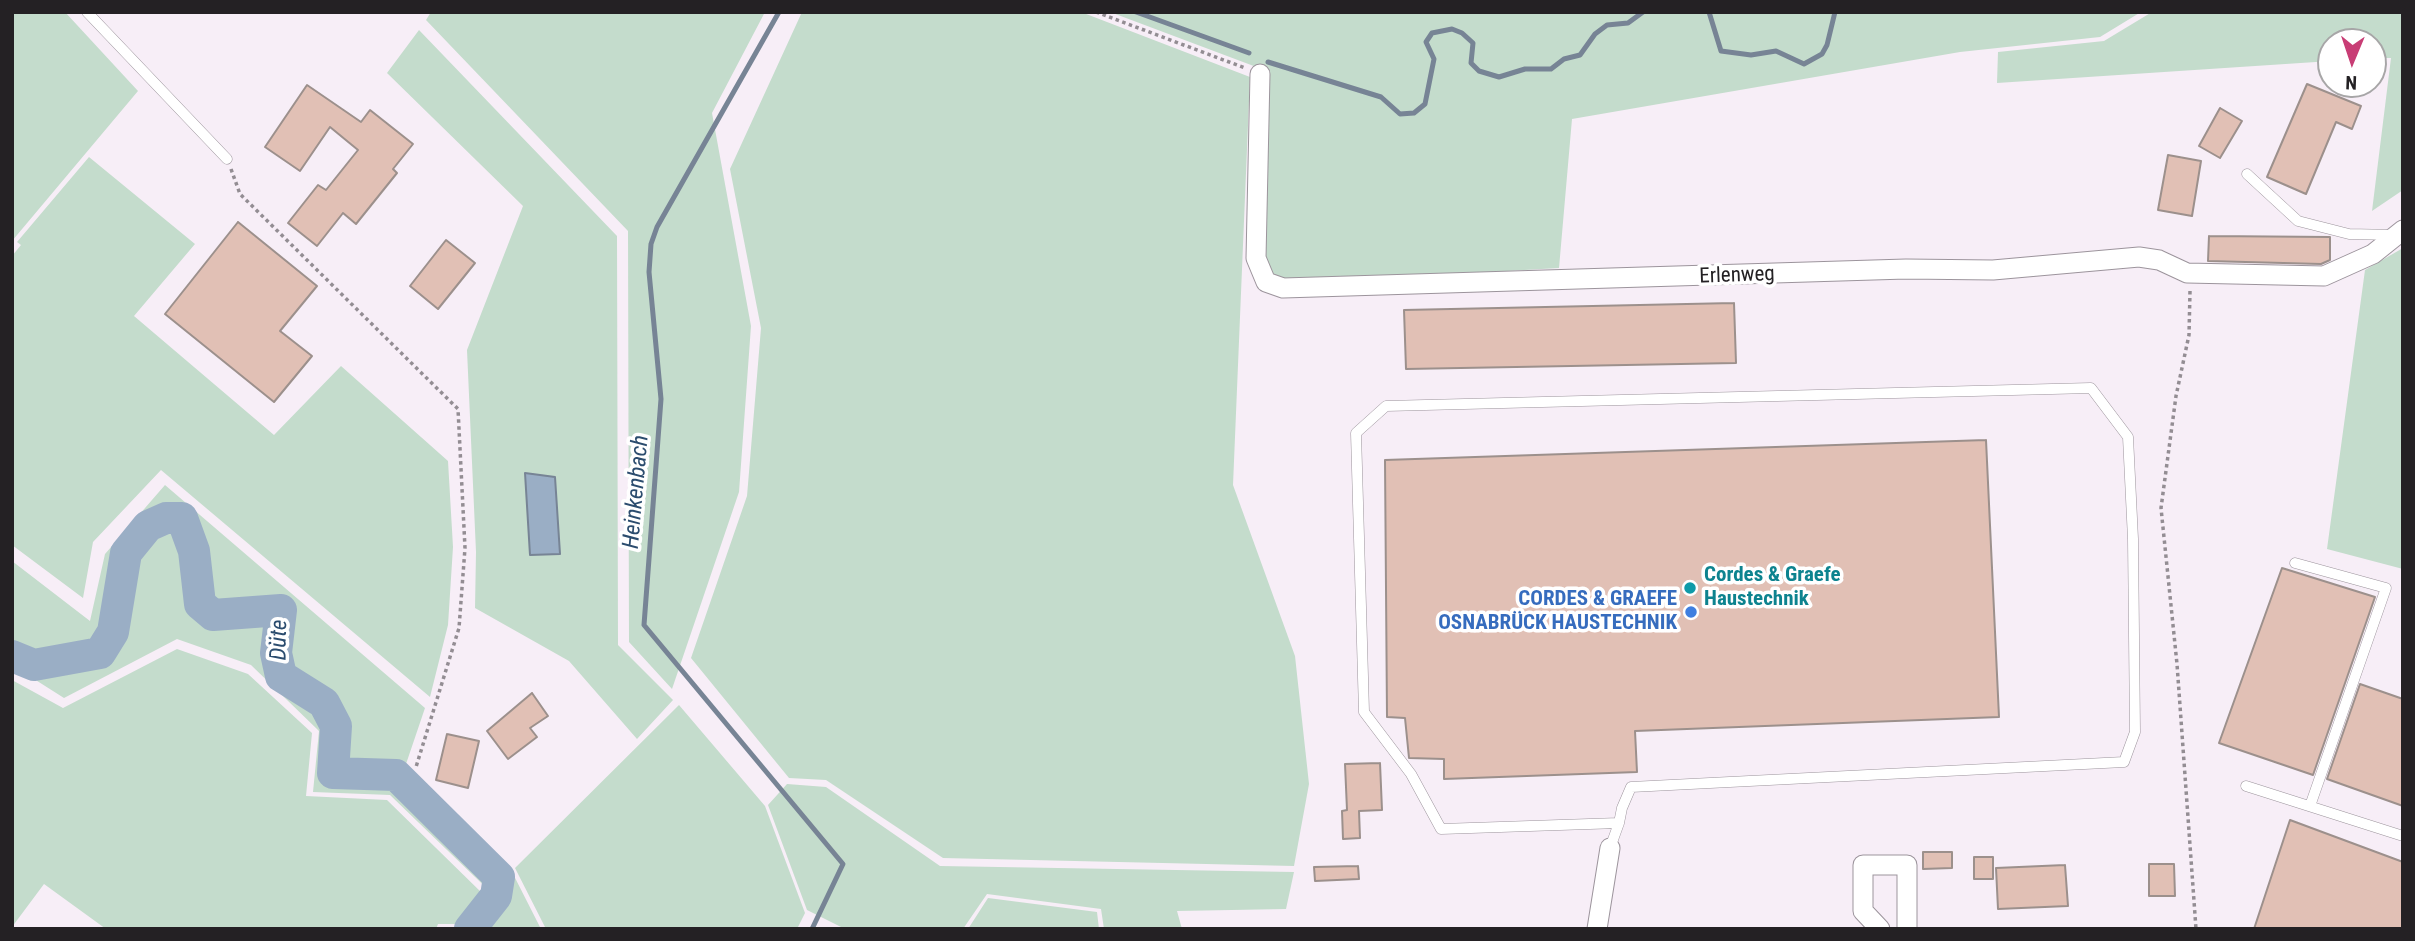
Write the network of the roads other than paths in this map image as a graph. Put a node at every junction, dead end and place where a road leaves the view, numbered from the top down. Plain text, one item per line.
1 (87, 12) edge
2 (1260, 74) road end
3 (227, 159) road end
4 (2247, 174) dead end
5 (2399, 233) edge
6 (2295, 563) dead end
7 (2246, 786) dead end
8 (2309, 806) junction
9 (1619, 823) junction
10 (2403, 836) edge
11 (1610, 848) joint
12 (1597, 929) edge
13 (1880, 929) edge
14 (1907, 929) edge

1 - 3 lane
2 - 5 street, Erlenweg
4 - 5 lane
6 - 8 lane
7 - 8 lane
8 - 10 lane
9 - 9 lane
9 - 11 lane
11 - 12 street
13 - 14 street

